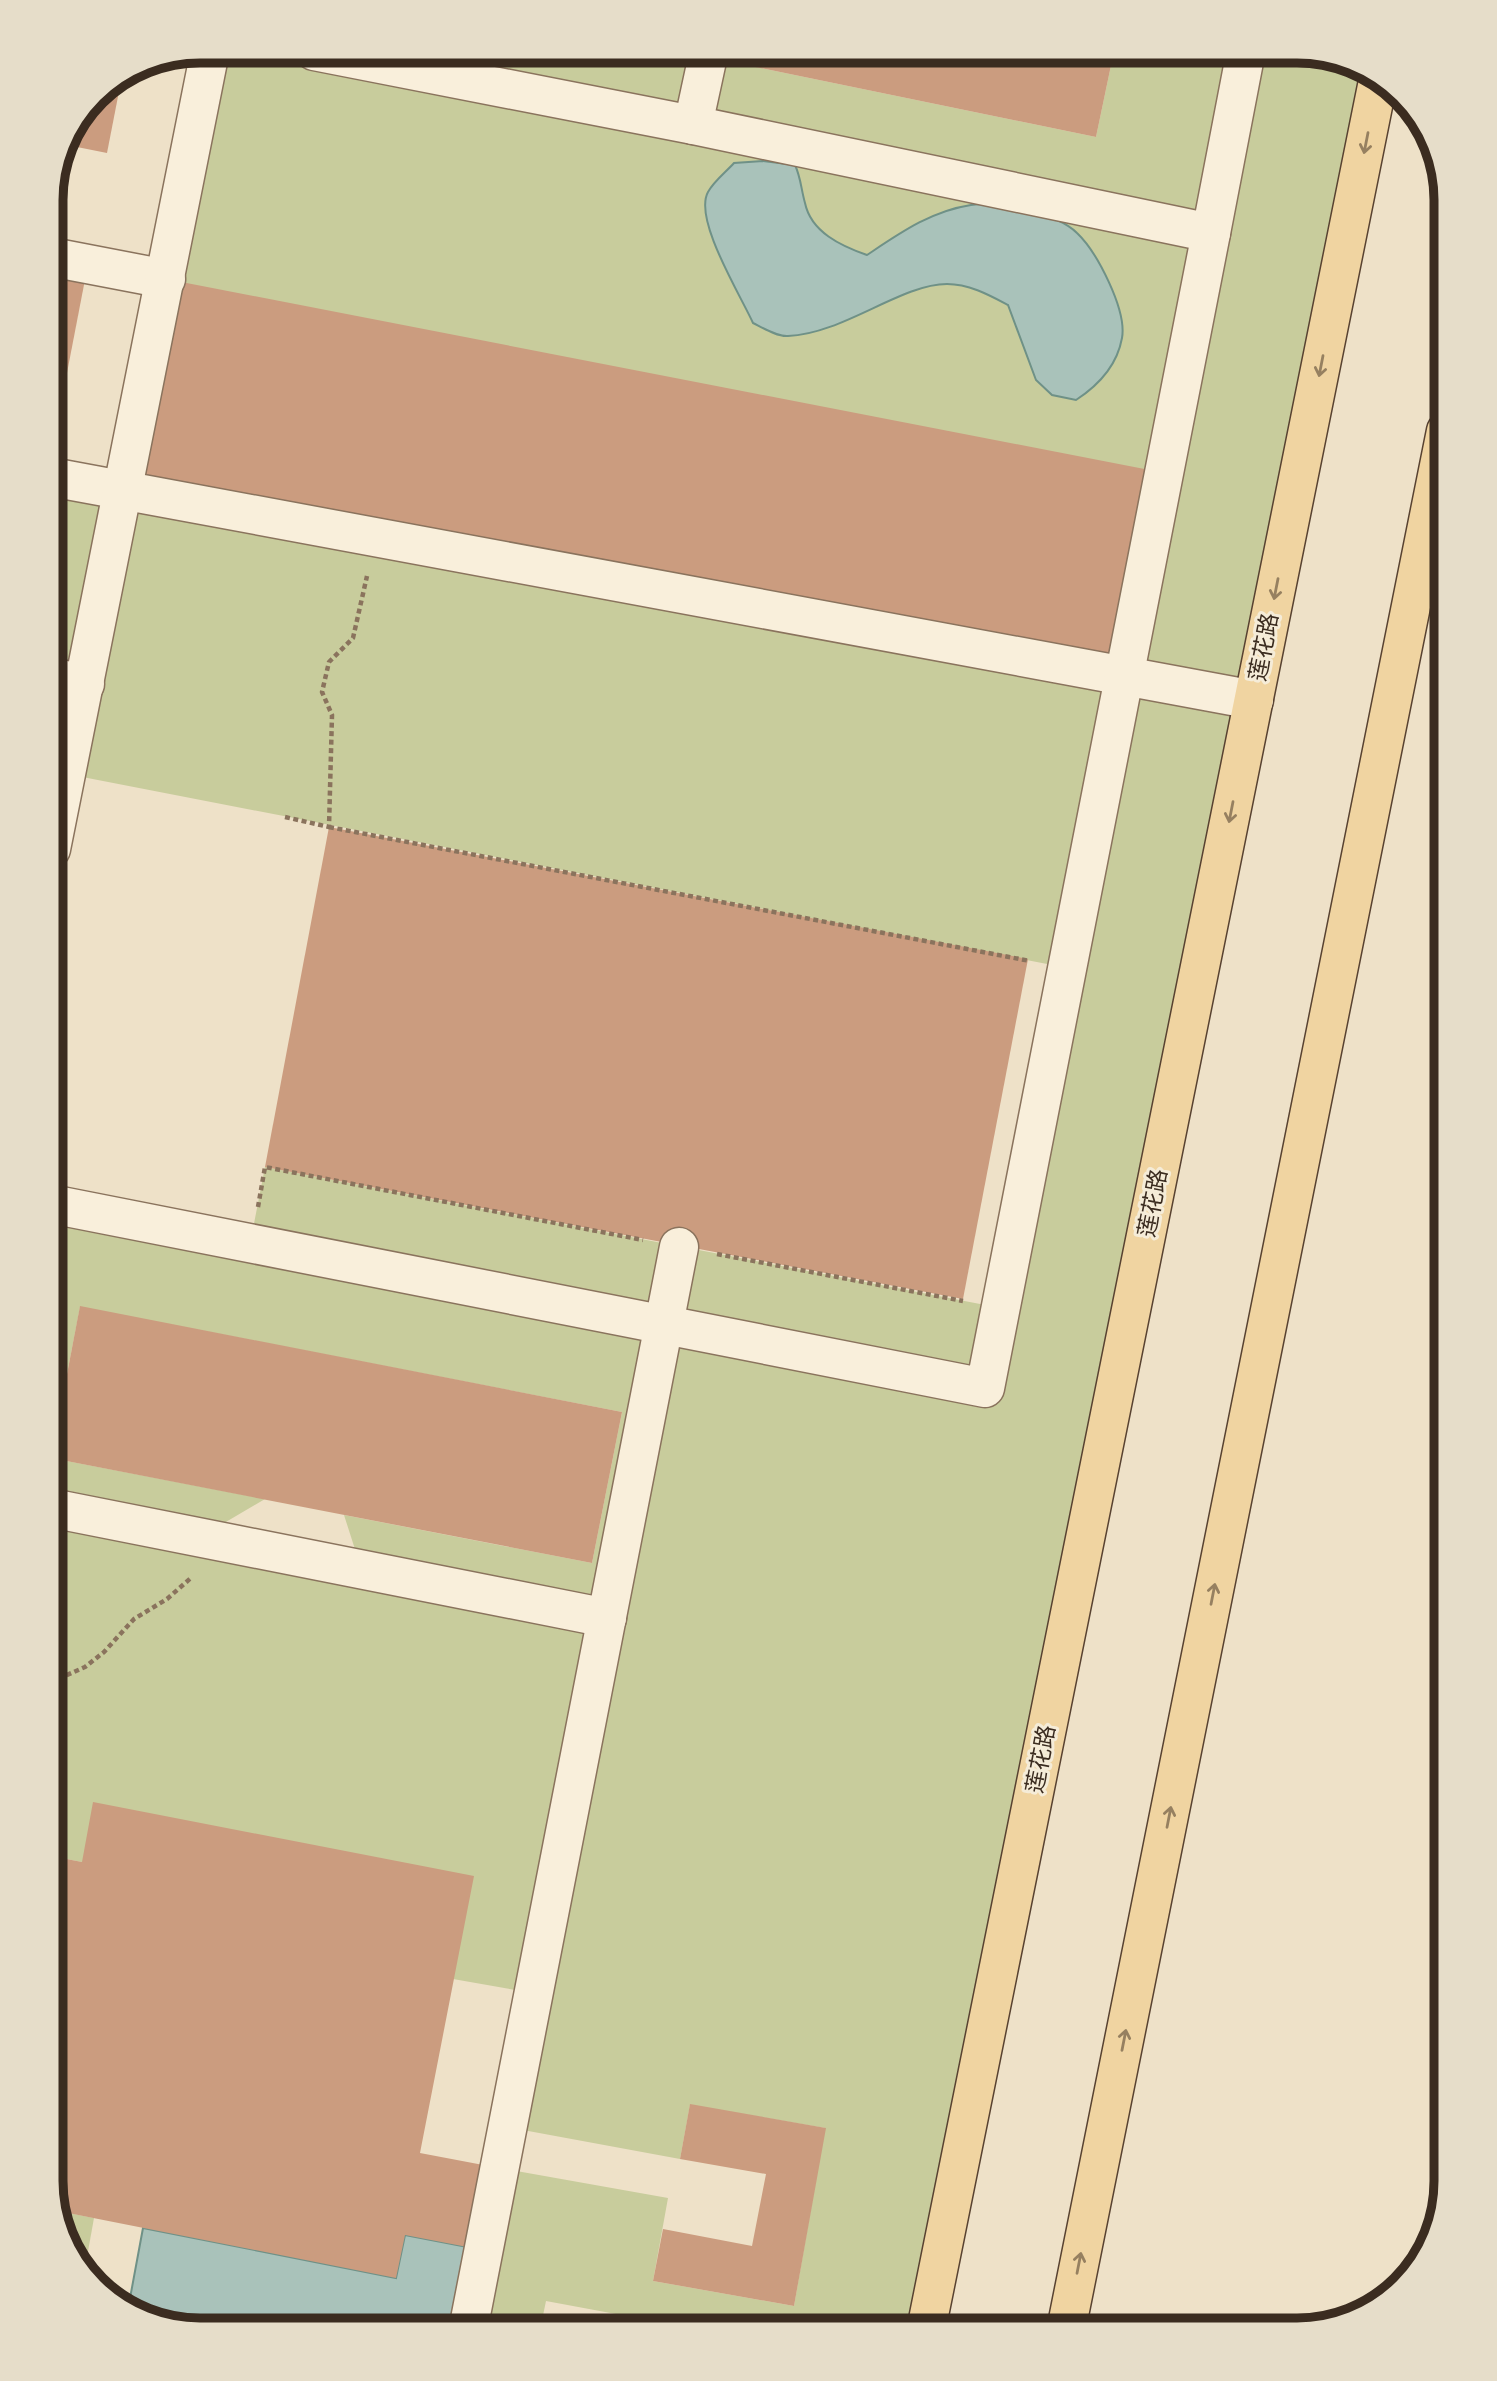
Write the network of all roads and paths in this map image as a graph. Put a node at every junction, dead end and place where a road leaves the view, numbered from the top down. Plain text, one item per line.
1 (208, 63) edge
2 (375, 63) edge
3 (706, 63) edge
4 (1244, 63) edge
5 (1376, 89) edge
6 (693, 125) junction
7 (1211, 233) junction
8 (63, 259) edge
9 (166, 279) junction
10 (63, 479) edge
11 (122, 491) junction
12 (1434, 491) edge
13 (364, 533) junction
14 (1126, 676) junction
15 (68, 680) edge
16 (1254, 700) junction
17 (63, 730) edge
18 (285, 817) dead end
19 (329, 827) junction
20 (1068, 968) junction
21 (265, 1167) dead end
22 (63, 1206) edge
23 (679, 1247) junction
24 (1002, 1308) junction
25 (664, 1327) junction
26 (63, 1510) edge
27 (234, 1544) junction
28 (607, 1618) junction
29 (63, 1677) edge
30 (470, 2318) edge
31 (928, 2318) edge
32 (1068, 2318) edge

1 - 9 street
2 - 6 street
3 - 6 street
4 - 7 street
5 -> 16 main road, 莲花路
6 - 7 street
7 - 14 street
8 - 9 street
9 - 11 street
10 - 11 street
11 - 13 street
11 - 15 street
32 -> 12 main road
13 - 14 street
13 - 19 path
14 - 16 street
14 - 20 street
15 - 17 street
16 -> 31 main road, 莲花路
18 - 19 path
19 - 20 path
20 - 24 street
21 - 23 path
22 - 25 street
23 - 24 path
23 - 25 street
24 - 25 street
25 - 28 street
26 - 27 street
27 - 28 street
27 - 29 path
28 - 30 street

